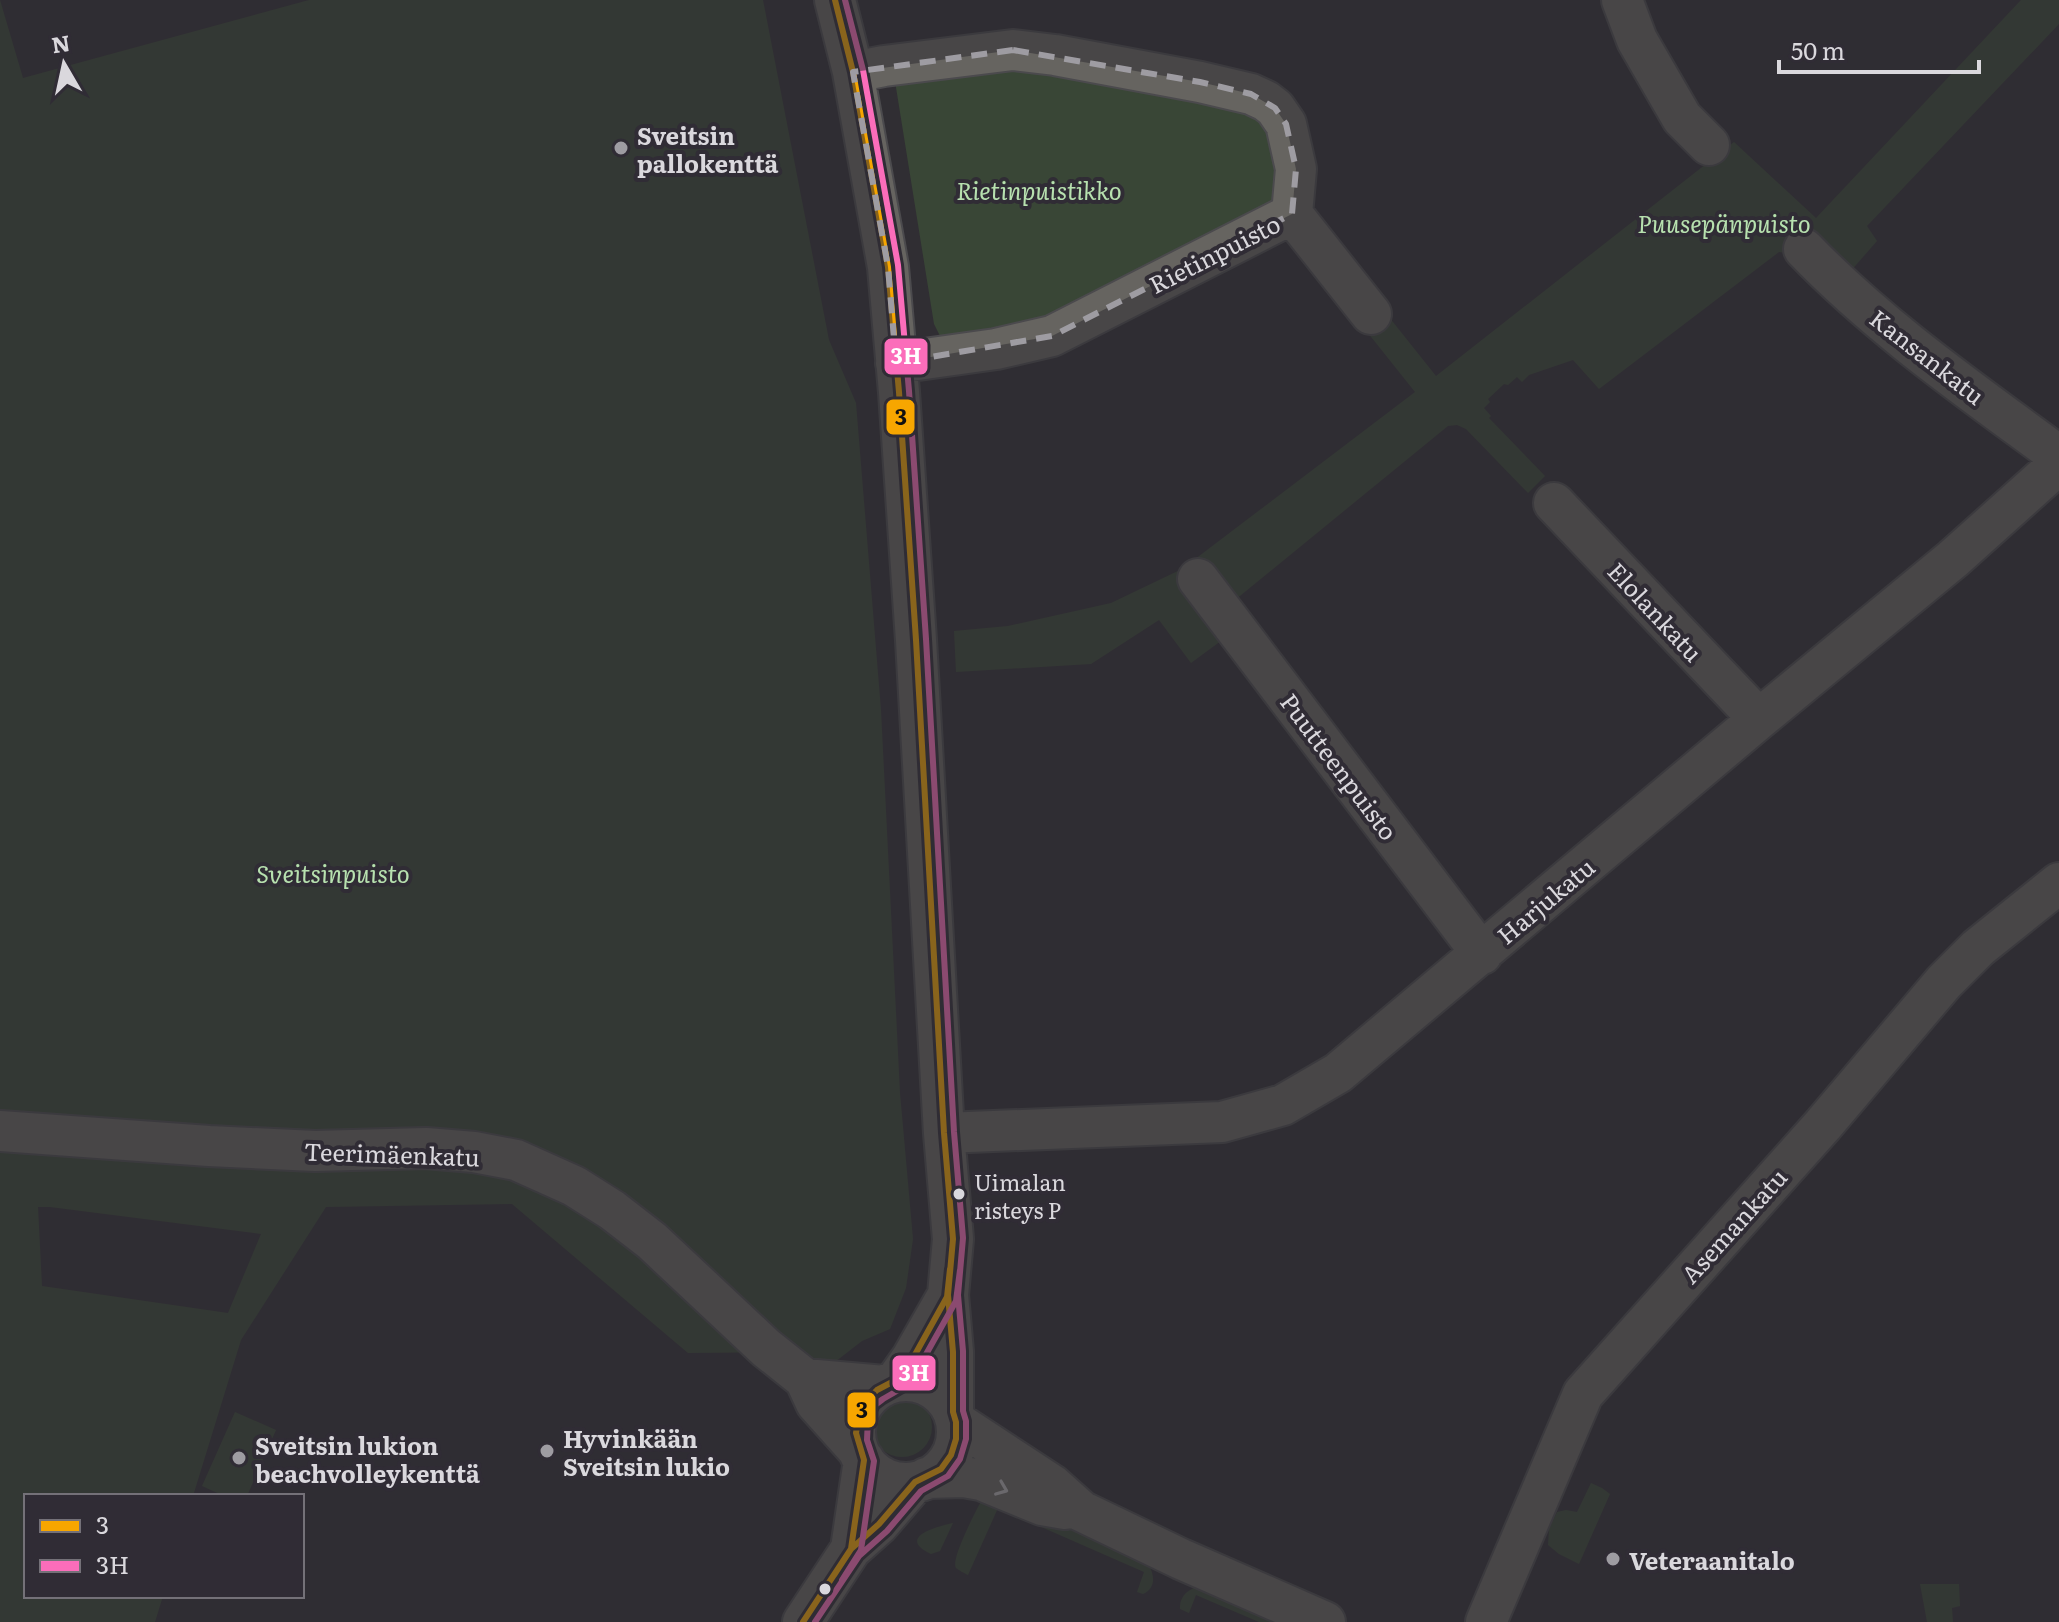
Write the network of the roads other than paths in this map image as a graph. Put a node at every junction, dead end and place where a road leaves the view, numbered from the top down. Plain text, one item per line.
1 (835, 0) edge
2 (1622, 0) edge
3 (853, 72) junction
4 (1709, 145) dead end
5 (1292, 214) junction
6 (1804, 249) dead end
7 (1371, 314) dead end
8 (896, 363) junction
9 (2059, 456) edge
10 (2059, 464) edge
11 (1554, 503) dead end
12 (1198, 579) dead end
13 (1759, 719) junction
14 (2059, 883) edge
15 (1482, 954) junction
16 (0, 1131) edge
17 (944, 1133) junction
18 (948, 1295) junction
19 (805, 1379) junction
20 (889, 1384) junction
21 (954, 1417) junction
22 (861, 1455) junction
23 (921, 1480) junction
24 (1081, 1511) junction
25 (851, 1549) junction
26 (803, 1622) edge
27 (1325, 1622) edge
28 (1486, 1622) edge

1 - 3 street
2 - 4 street
3 - 5 street, Rietinpuisto
3 - 8 street
5 - 7 street
5 - 8 street, Rietinpuisto
6 - 9 street, Kansankatu
8 - 17 street
10 - 13 street, Harjukatu
11 - 13 street, Elolankatu
12 - 15 street, Puutteenpuisto
13 - 15 street, Harjukatu
14 - 28 street, Asemankatu
15 - 17 street, Harjukatu
16 - 19 street, Teerimäenkatu
17 - 18 street
18 - 20 street
18 - 21 street
19 - 20 street
19 - 22 street, Teerimäenkatu
20 - 21 street
20 - 22 street
21 - 23 street
21 - 24 street
22 - 23 street
22 - 25 street
23 -> 24 street
23 - 25 street
24 - 27 street
25 - 26 street

